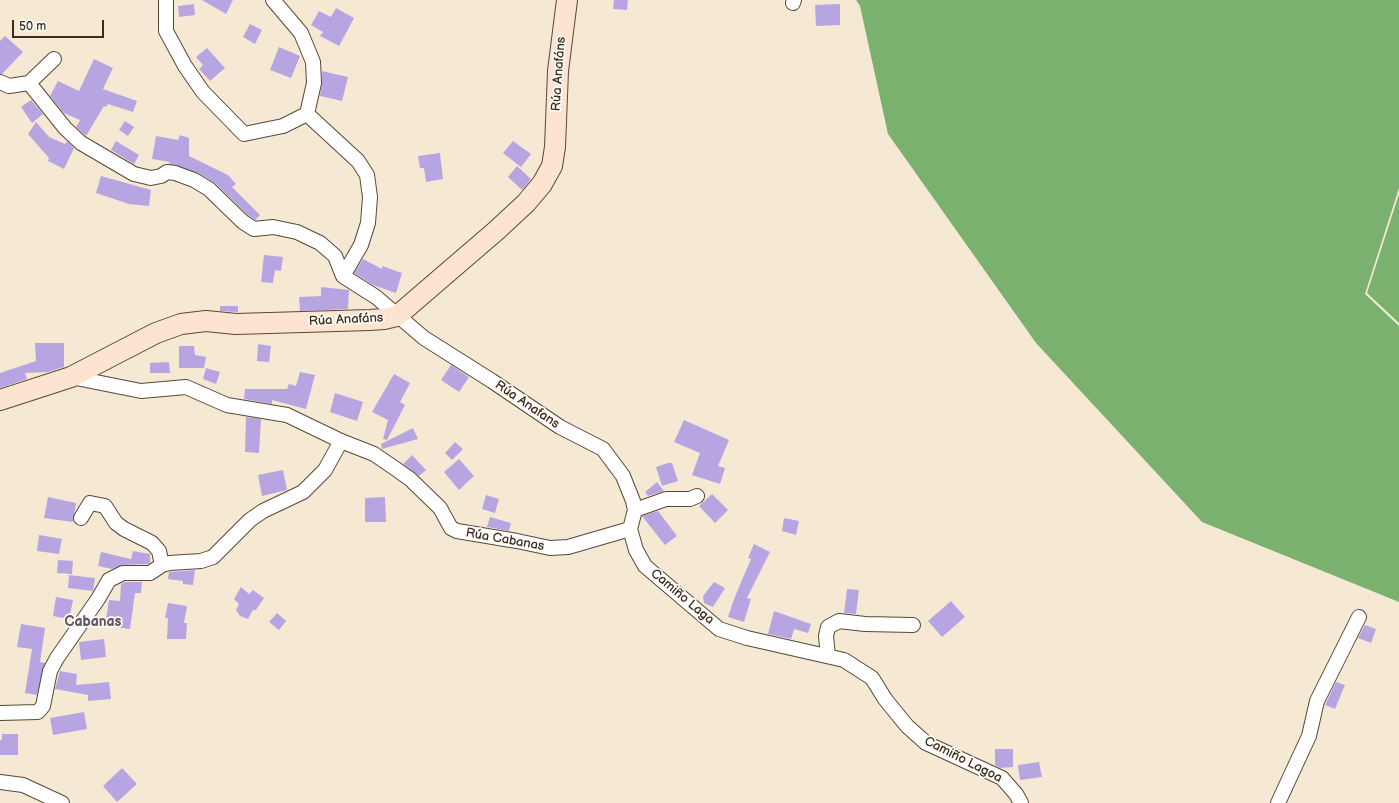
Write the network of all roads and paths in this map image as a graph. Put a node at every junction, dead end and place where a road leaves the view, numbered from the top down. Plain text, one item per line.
1 (166, 0) edge
2 (274, 0) edge
3 (567, 0) edge
4 (54, 59) dead end
5 (0, 82) edge
6 (29, 83) junction
7 (307, 114) junction
8 (343, 276) junction
9 (397, 316) junction
10 (71, 377) junction
11 (0, 400) edge
12 (341, 441) junction
13 (697, 496) dead end
14 (635, 510) junction
15 (81, 518) dead end
16 (630, 529) junction
17 (162, 565) junction
18 (1359, 617) dead end
19 (913, 625) dead end
20 (828, 656) junction
21 (0, 713) edge
22 (0, 782) edge
23 (62, 803) edge
24 (1021, 803) edge
25 (1278, 803) edge

1 - 7 street
2 - 7 street
3 - 9 street, Rúa Anafáns
4 - 6 street
5 - 6 street
6 - 8 street
7 - 8 street
8 - 9 street, Rúa Anafans
9 - 10 street, Rúa Anafáns
9 - 14 street, Rúa Anafans
10 - 11 street, Rúa Anafáns
10 - 12 street, Rúa Cabanas
12 - 16 street, Rúa Cabanas
12 - 17 street
13 - 14 street
14 - 16 street
15 - 17 street
16 - 20 street, Camiño Laga
17 - 21 street
18 - 25 street
19 - 20 street
20 - 24 street, Camiño Lagoa
22 - 23 street

